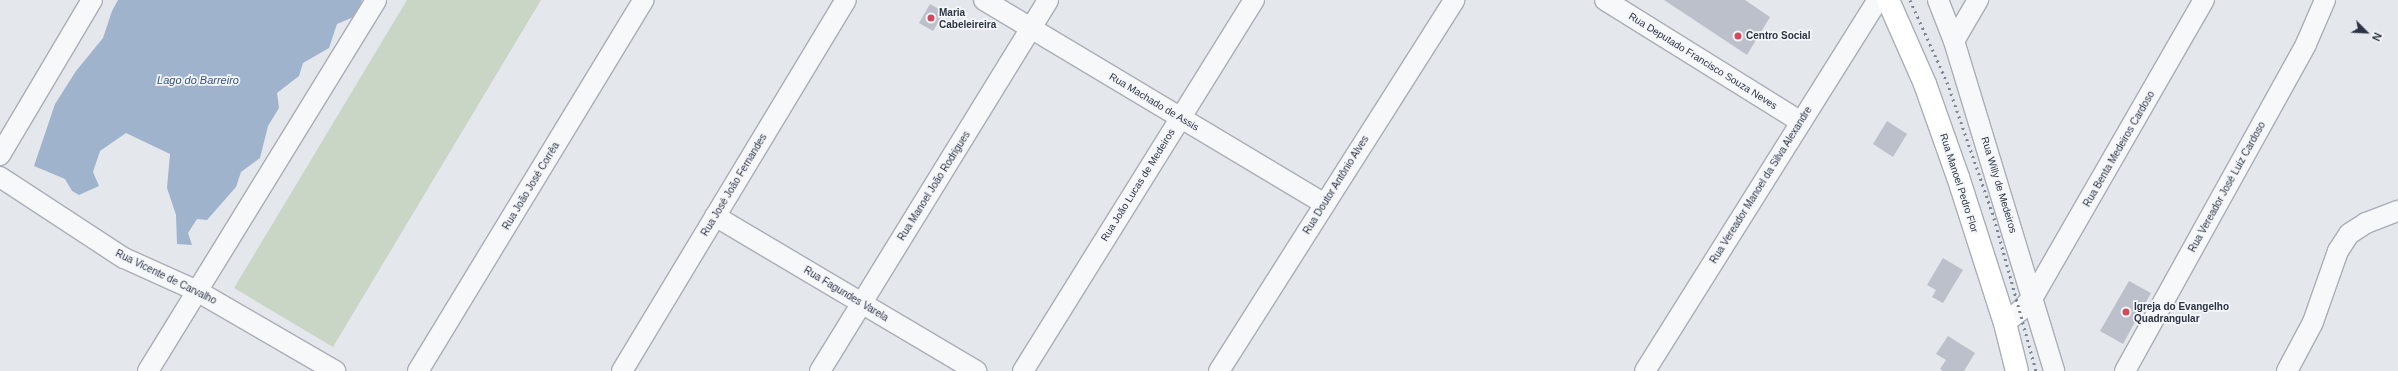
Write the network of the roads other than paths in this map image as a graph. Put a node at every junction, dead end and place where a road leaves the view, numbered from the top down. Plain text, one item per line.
1 (92, 0) edge
2 (376, 0) edge
3 (644, 0) edge
4 (846, 0) edge
5 (984, 0) edge
6 (1048, 0) edge
7 (1254, 0) edge
8 (1454, 0) edge
9 (1605, 0) edge
10 (1878, 0) edge
11 (1888, 0) edge
12 (1938, 0) edge
13 (1978, 0) edge
14 (2204, 0) edge
15 (2325, 0) edge
16 (1031, 28) junction
17 (1954, 41) junction
18 (1180, 118) junction
19 (1801, 122) junction
20 (0, 155) edge
21 (0, 177) edge
22 (1324, 204) junction
23 (2398, 211) edge
24 (715, 216) junction
25 (198, 291) junction
26 (2033, 296) junction
27 (862, 303) junction
28 (2005, 323) junction
29 (148, 371) edge
30 (335, 371) edge
31 (418, 371) edge
32 (622, 371) edge
33 (820, 371) edge
34 (976, 371) edge
35 (1023, 371) edge
36 (1219, 371) edge
37 (1645, 371) edge
38 (2017, 371) edge
39 (2054, 371) edge
40 (2125, 371) edge
41 (2287, 371) edge

1 - 20 street
2 - 25 street
3 - 31 street, Rua João José Corrêa
4 - 24 street, Rua José João Fernandes
5 - 16 street, Rua Machado de Assis
6 - 16 street, Rua Manoel João Rodrigues
7 - 18 street, Rua João Lucas de Medeiros
8 - 22 street, Rua Doutor Antônio Alves
9 - 19 street, Rua Deputado Francisco Souza Neves
10 - 19 street, Rua Vereador Manoel da Silva Alexandre
11 - 28 main road, Rua Manoel Pedro Flor
12 - 17 street, Rua Willy de Medeiros
13 - 17 street
14 - 26 street, Rua Benta Medeiros Cardoso
15 - 40 street, Rua Vereador José Luiz Cardoso
16 - 18 street, Rua Machado de Assis
16 - 27 street, Rua Manoel João Rodrigues
17 - 26 street, Rua Willy de Medeiros
18 - 22 street, Rua Machado de Assis
18 - 35 street, Rua João Lucas de Medeiros
19 - 37 street, Rua Vereador Manoel da Silva Alexandre
21 - 25 street, Rua Vicente de Carvalho
22 - 36 street, Rua Doutor Antônio Alves
23 - 41 street
24 - 27 street, Rua Fagundes Varela
24 - 32 street, Rua José João Fernandes
25 - 29 street
25 - 30 street, Rua Vicente de Carvalho
26 - 28 street, Rua Benta Medeiros Cardoso
26 - 39 street, Rua Willy de Medeiros
27 - 33 street, Rua Manoel João Rodrigues
27 - 34 street, Rua Fagundes Varela
28 - 38 main road, Rua Manoel Pedro Flor

